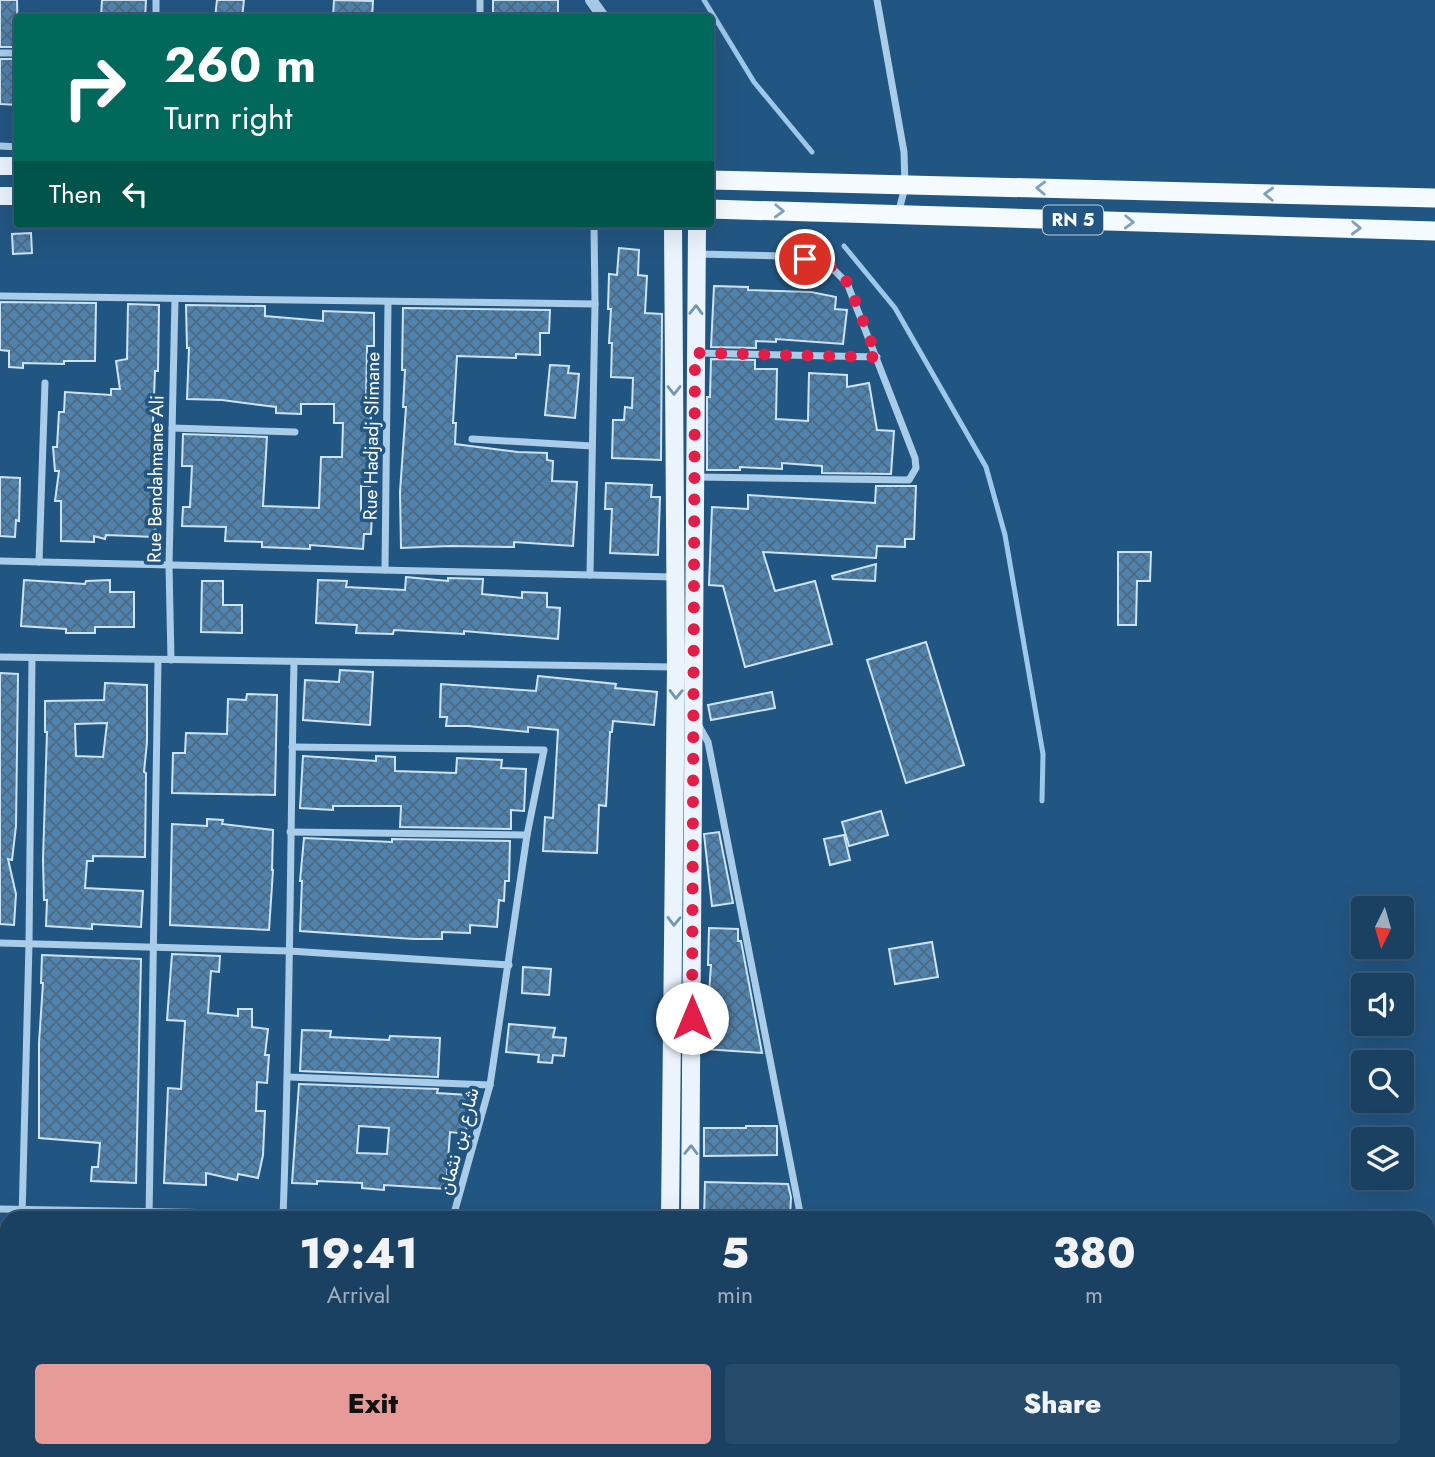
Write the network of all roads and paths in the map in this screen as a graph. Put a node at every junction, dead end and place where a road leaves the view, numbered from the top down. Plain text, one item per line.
1 (877, 0) edge
2 (714, 180) edge
3 (905, 187) junction
4 (1011, 187) junction
5 (1435, 198) edge
6 (714, 209) edge
7 (897, 215) junction
8 (1011, 218) junction
9 (594, 228) edge
10 (673, 228) edge
11 (697, 228) edge
12 (1435, 230) edge
13 (697, 254) junction
14 (0, 296) edge
15 (174, 299) junction
16 (388, 302) junction
17 (595, 304) junction
18 (695, 353) junction
19 (877, 357) junction
20 (45, 383) dead end
21 (172, 428) junction
22 (295, 432) dead end
23 (472, 439) dead end
24 (592, 446) junction
25 (696, 477) junction
26 (0, 561) edge
27 (39, 562) junction
28 (169, 565) junction
29 (385, 570) junction
30 (590, 575) junction
31 (675, 577) junction
32 (0, 657) edge
33 (32, 658) junction
34 (158, 660) junction
35 (171, 660) junction
36 (294, 662) junction
37 (685, 668) junction
38 (692, 714) junction
39 (292, 747) junction
40 (290, 832) junction
41 (527, 835) junction
42 (0, 943) edge
43 (29, 944) junction
44 (155, 946) junction
45 (289, 951) junction
46 (509, 965) junction
47 (289, 1077) junction
48 (490, 1086) junction
49 (22, 1211) edge
50 (149, 1211) edge
51 (283, 1211) edge
52 (455, 1211) edge
53 (670, 1211) edge
54 (690, 1211) edge
55 (800, 1211) edge

1 - 3 street
2 - 3 highway, RN 5
3 - 4 highway, RN 5
3 - 7 street
5 -> 4 highway, RN 5
4 - 8 highway
6 -> 7 highway, RN 5
7 - 8 highway, RN 5
8 -> 12 highway, RN 5
9 - 17 street
10 -> 31 main road
11 - 13 main road
18 -> 13 main road
13 - 19 street
14 - 15 street
15 - 16 street
15 - 21 street, Rue Bendahmane Ali
16 - 17 street
16 - 29 street, Rue Hadjadj Slimane
17 - 24 street
18 - 19 street
18 - 25 main road
19 - 25 street
20 - 27 street
21 - 22 street
21 - 28 street, Rue Bendahmane Ali
23 - 24 street
24 - 30 street
25 - 37 main road
26 - 27 street
27 - 28 street
28 - 29 street
28 - 35 street, Rue Bendahmane Ali
29 - 30 street
30 - 31 street
31 - 37 main road
32 - 33 street
33 - 34 street
33 - 43 street
34 - 35 street
34 - 44 street
35 - 36 street
36 - 37 street
36 - 39 street
37 - 38 main road
37 -> 53 main road
54 -> 38 main road
38 - 55 street
39 - 40 street
39 - 41 street, شارع بن نثمان
40 - 41 street
40 - 45 street
41 - 46 street, شارع بن نثمان
42 - 43 street
43 - 44 street
43 - 49 street
44 - 45 street
44 - 50 street
45 - 46 street
45 - 47 street
46 - 48 street, شارع بن نثمان
47 - 48 street
47 - 51 street
48 - 52 street, شارع بن نثمان

